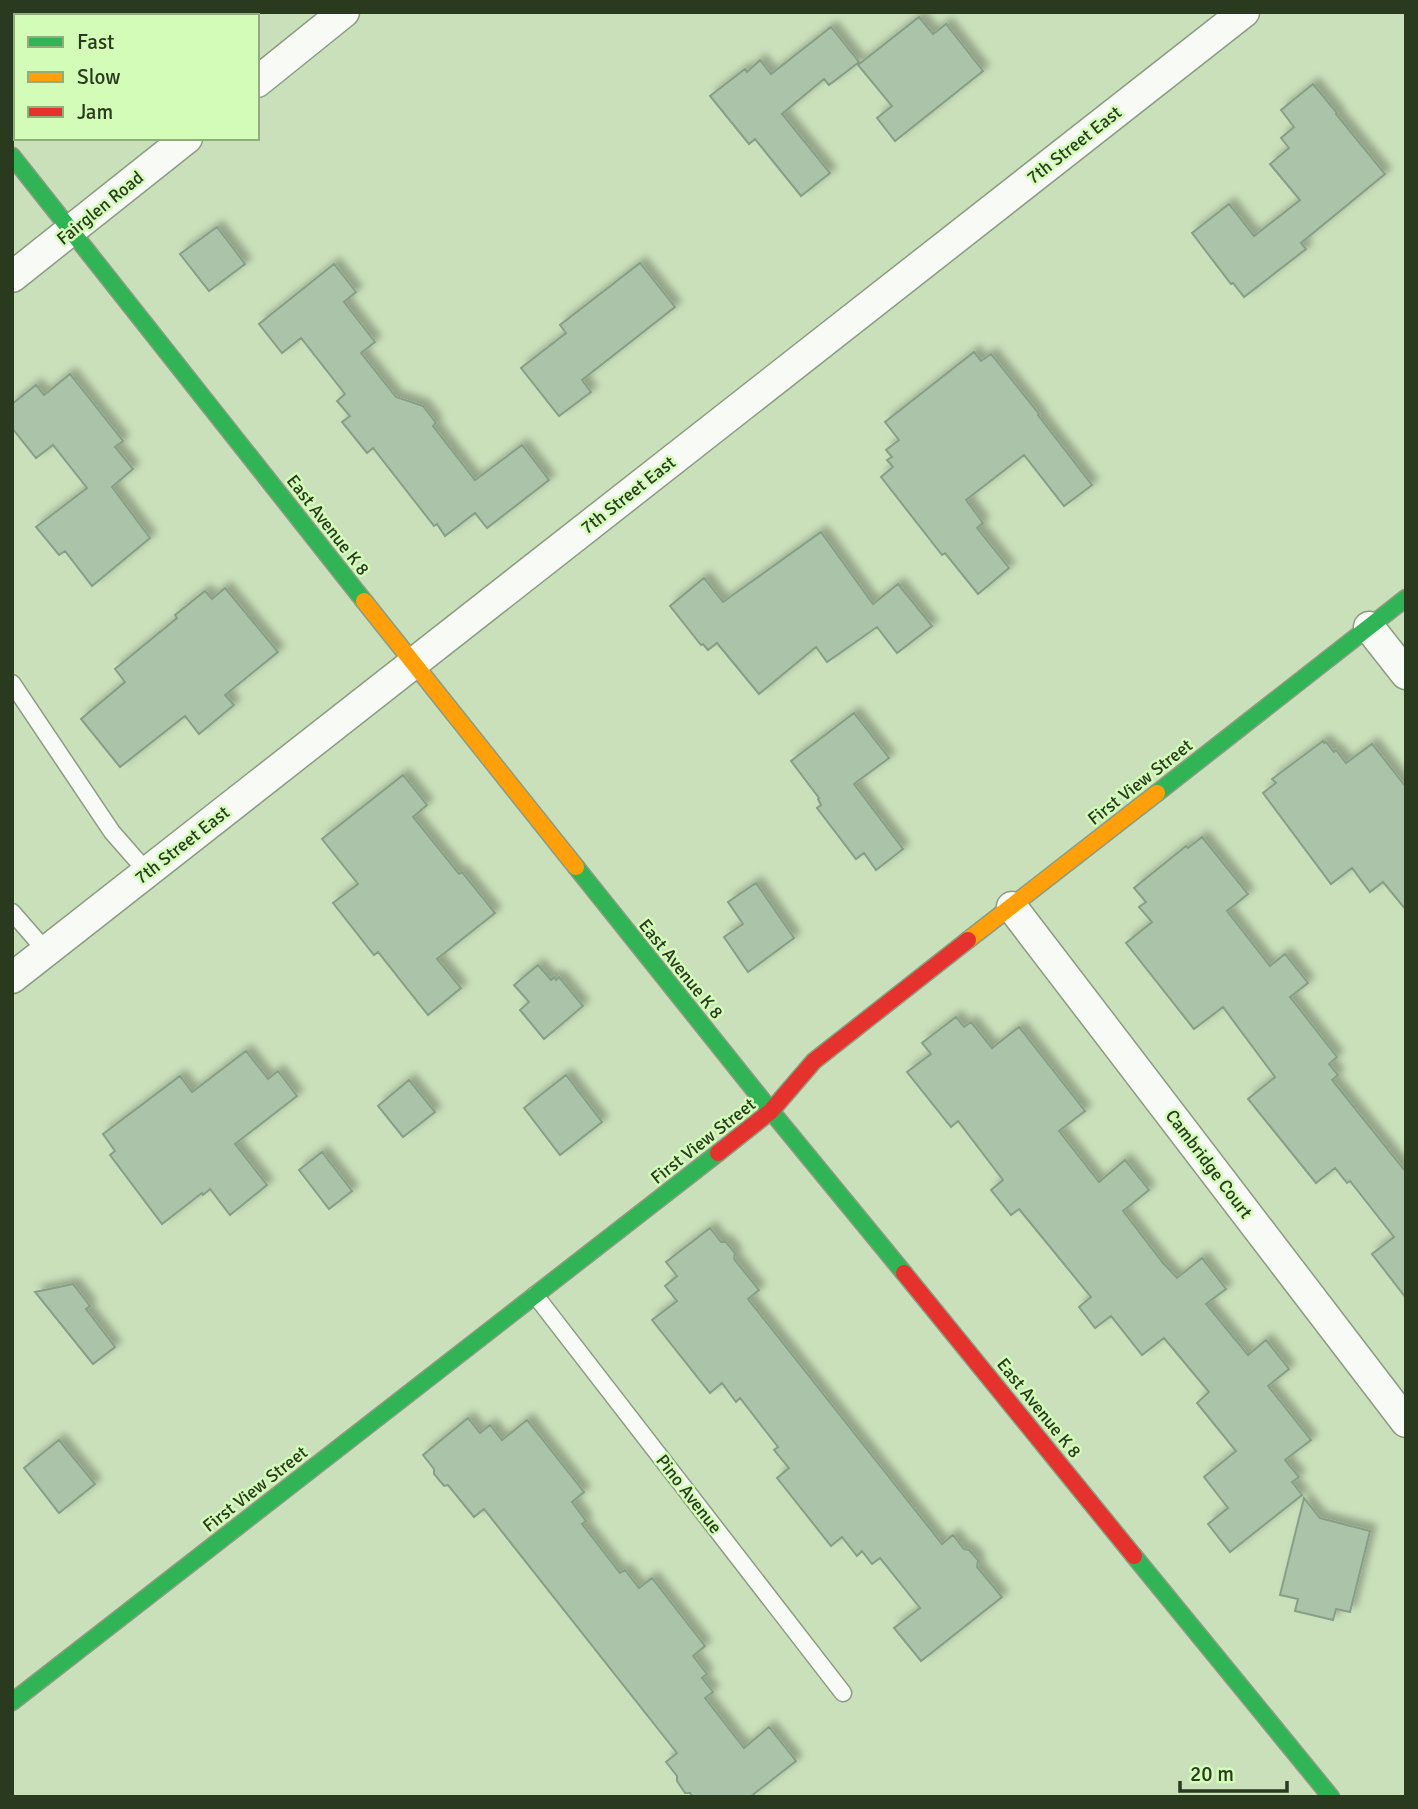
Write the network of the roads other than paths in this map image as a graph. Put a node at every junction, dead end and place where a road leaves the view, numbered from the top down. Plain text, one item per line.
1 (344, 12) edge
2 (1244, 12) edge
3 (259, 80) edge
4 (184, 140) edge
5 (12, 156) edge
6 (71, 230) junction
7 (12, 277) edge
8 (1406, 598) edge
9 (1369, 627) junction
10 (413, 663) junction
11 (1406, 674) edge
12 (12, 683) edge
13 (147, 873) junction
14 (1012, 907) junction
15 (12, 912) edge
16 (46, 951) junction
17 (12, 978) edge
18 (771, 1111) junction
19 (535, 1295) junction
20 (1406, 1422) edge
21 (843, 1693) dead end
22 (12, 1702) edge
23 (1331, 1797) edge

1 - 3 street
2 - 10 street, 7th Street East
4 - 6 street, Fairglen Road
5 - 6 street, East Avenue K 8
6 - 7 street, Fairglen Road
6 - 10 street, East Avenue K 8
8 - 9 street, First View Street
9 - 11 street
9 - 14 street, First View Street
10 - 13 street, 7th Street East
10 - 18 street, East Avenue K 8
12 - 13 lane
13 - 16 street, 7th Street East
14 - 18 street, First View Street
14 - 20 street, Cambridge Court
15 - 16 lane
16 - 17 street, 7th Street East
18 - 19 street, First View Street
18 - 23 street, East Avenue K 8
19 - 21 lane, Pino Avenue
19 - 22 street, First View Street

